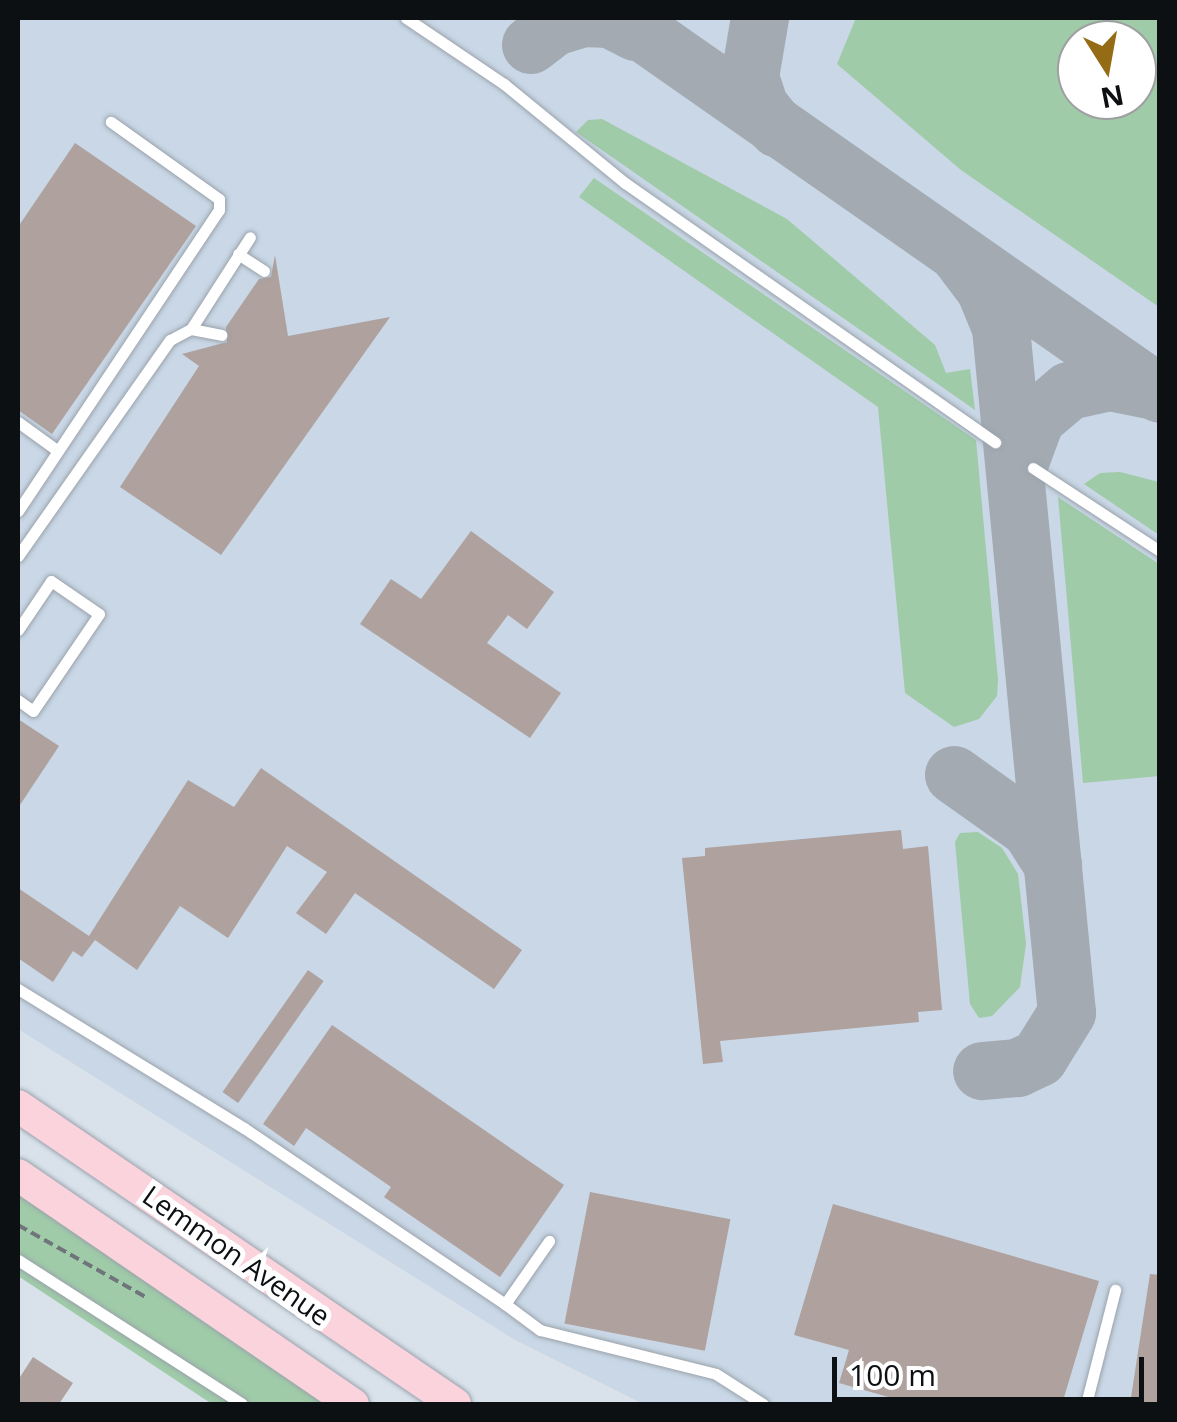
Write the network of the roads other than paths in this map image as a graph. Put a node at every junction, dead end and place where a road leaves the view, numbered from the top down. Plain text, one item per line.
1 (406, 18) edge
2 (111, 122) dead end
3 (250, 237) dead end
4 (238, 254) junction
5 (264, 271) dead end
6 (191, 329) junction
7 (221, 335) dead end
8 (18, 422) edge
9 (996, 442) dead end
10 (58, 451) junction
11 (1033, 468) dead end
12 (18, 510) edge
13 (1160, 551) edge
14 (18, 556) edge
15 (18, 630) edge
16 (18, 700) edge
17 (18, 989) edge
18 (18, 1106) edge
19 (18, 1175) edge
20 (549, 1241) dead end
21 (18, 1260) edge
22 (1115, 1290) dead end
23 (505, 1304) junction
24 (242, 1404) edge
25 (353, 1404) edge
26 (455, 1404) edge
27 (763, 1404) edge
28 (1086, 1404) edge

1 - 9 lane
2 - 10 lane
3 - 4 lane
4 - 5 lane
4 - 6 lane
6 - 7 lane
6 - 14 lane
8 - 10 lane
10 - 12 lane
11 - 13 lane
15 - 16 lane
17 - 23 lane
18 - 26 main road, Lemmon Avenue
19 - 25 main road, Lemmon Avenue
20 - 23 lane
21 - 24 lane
22 - 28 lane
23 - 27 lane

